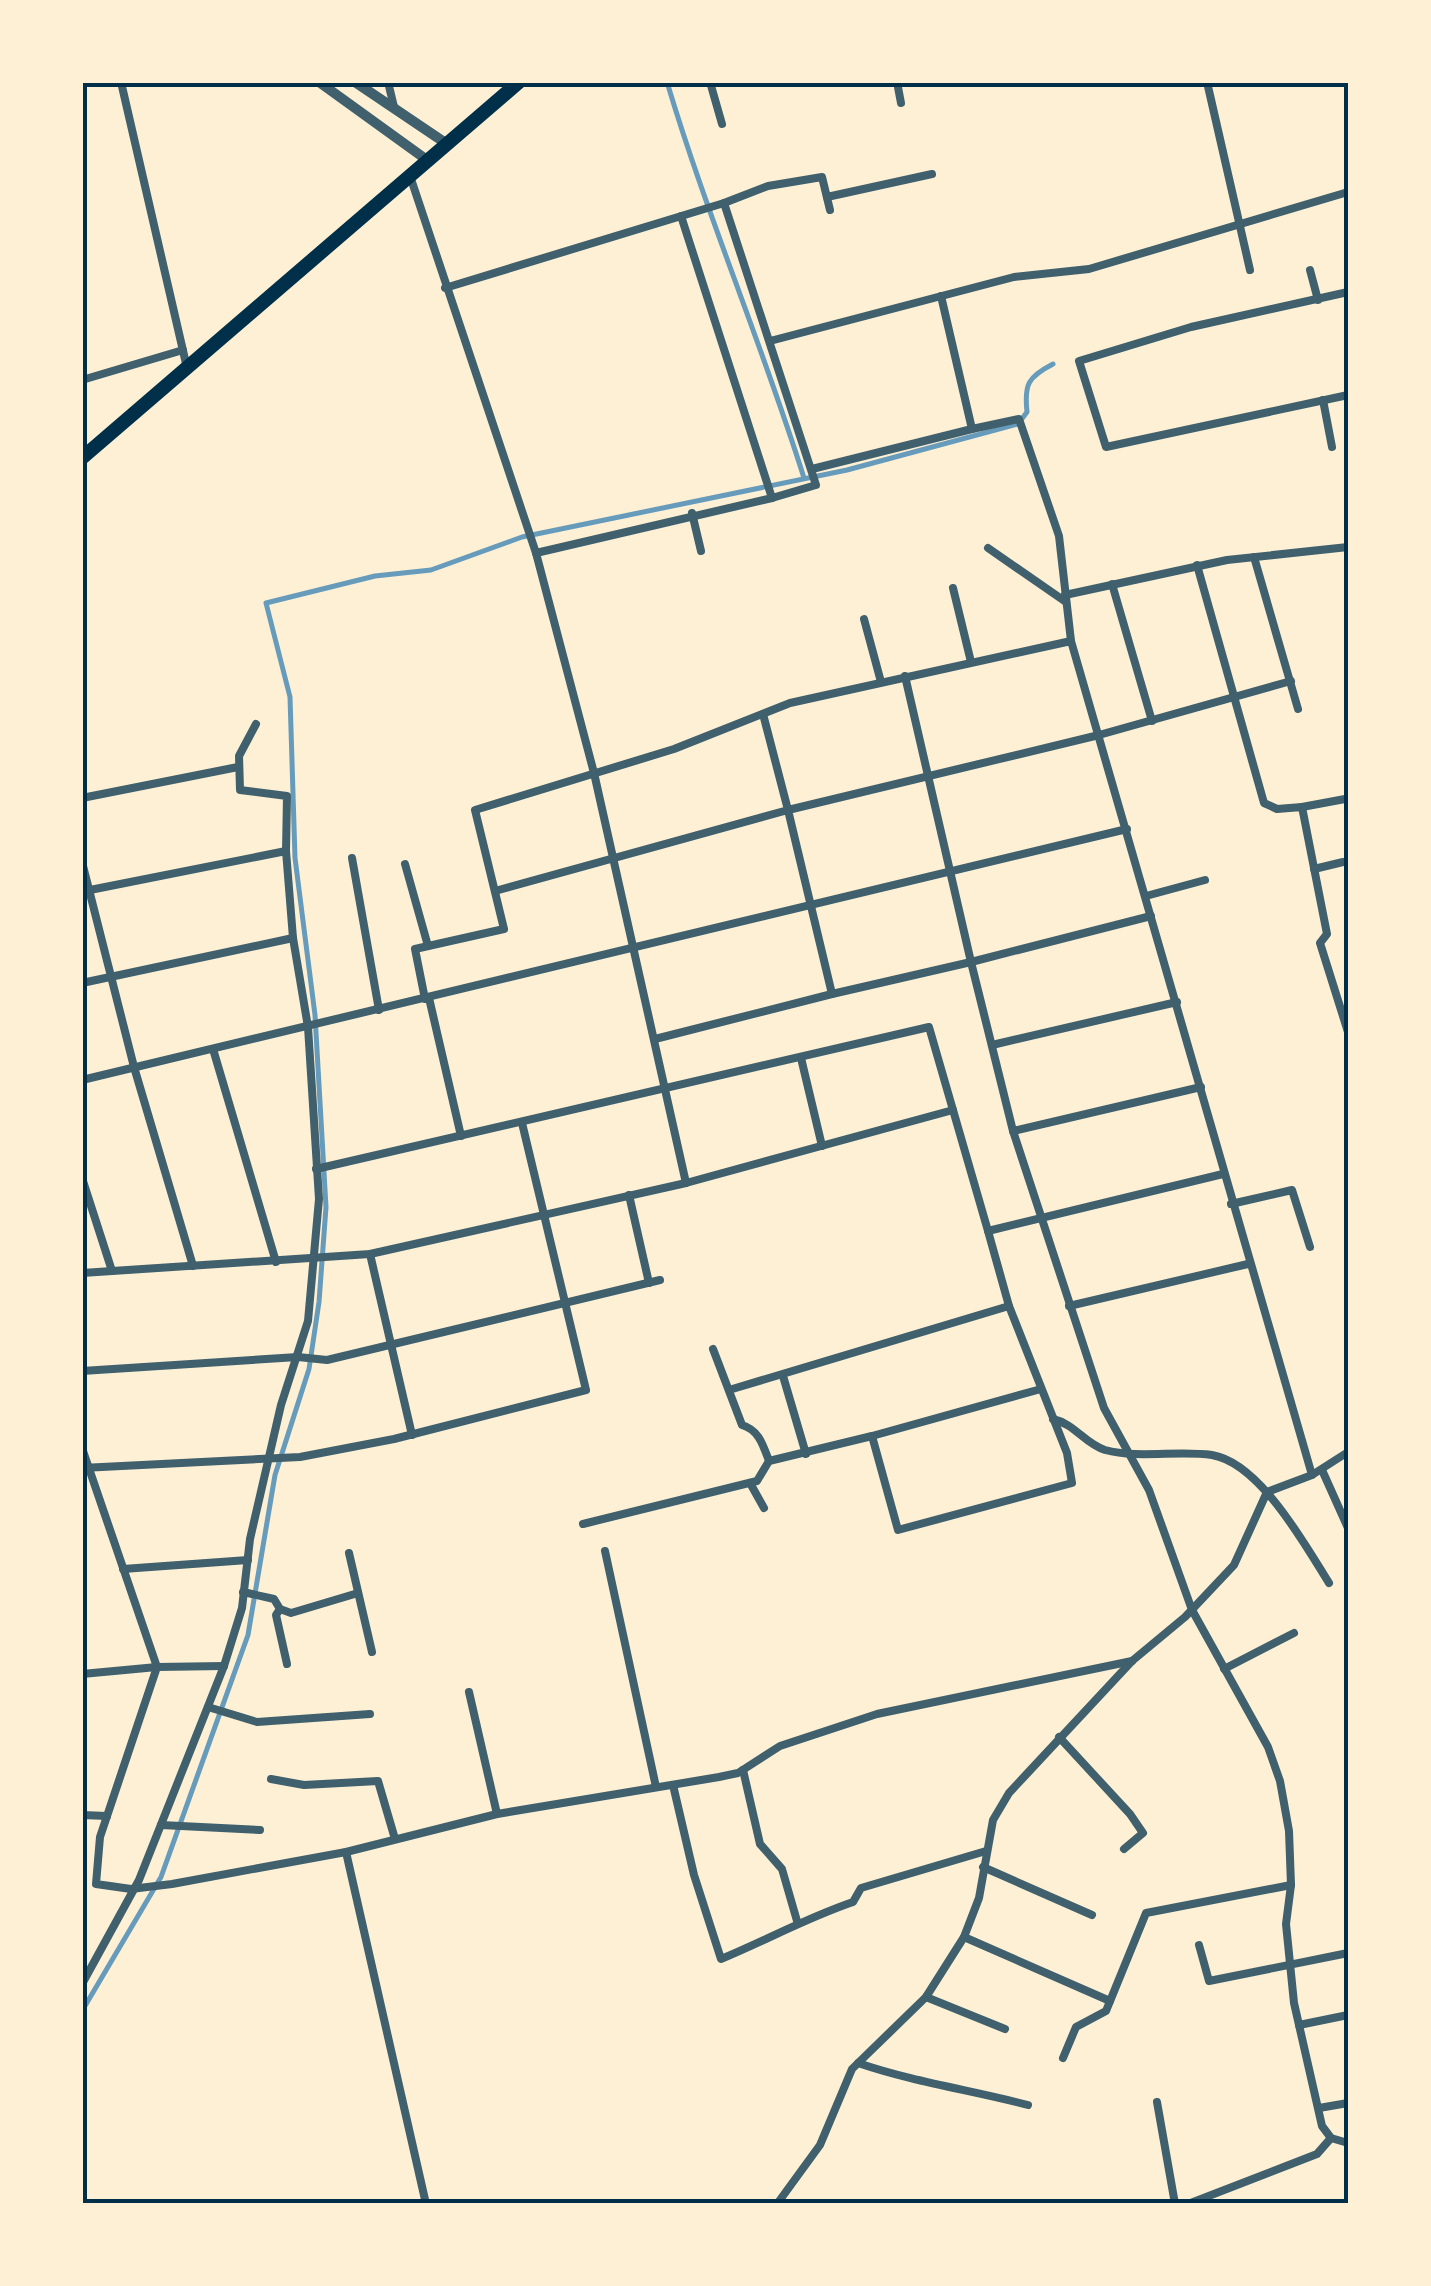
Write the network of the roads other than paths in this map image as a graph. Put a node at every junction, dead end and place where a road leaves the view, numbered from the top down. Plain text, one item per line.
1 (121, 82) edge
2 (319, 82) edge
3 (354, 82) edge
4 (388, 82) edge
5 (519, 82) edge
6 (710, 82) edge
7 (897, 82) edge
8 (1207, 82) edge
9 (901, 103) dead end
10 (395, 111) junction
11 (722, 124) dead end
12 (447, 144) junction
13 (427, 160) junction
14 (410, 174) junction
15 (932, 174) dead end
16 (1348, 192) edge
17 (827, 197) junction
18 (724, 203) junction
19 (830, 210) dead end
20 (682, 216) junction
21 (1240, 223) junction
22 (1250, 270) dead end
23 (1310, 270) dead end
24 (445, 288) junction
25 (1348, 292) edge
26 (940, 296) junction
27 (1318, 300) junction
28 (770, 341) junction
29 (184, 350) junction
30 (187, 368) junction
31 (82, 380) edge
32 (1348, 395) edge
33 (1323, 400) junction
34 (972, 428) junction
35 (1332, 447) dead end
36 (82, 458) edge
37 (812, 468) junction
38 (772, 498) junction
39 (692, 514) junction
40 (1348, 547) edge
41 (988, 548) dead end
42 (701, 551) dead end
43 (536, 553) junction
44 (1254, 556) junction
45 (1197, 565) junction
46 (1112, 584) junction
47 (953, 588) dead end
48 (1066, 599) junction
49 (864, 619) dead end
50 (1070, 641) junction
51 (971, 662) junction
52 (905, 676) junction
53 (881, 682) junction
54 (1290, 682) junction
55 (1235, 698) junction
56 (1298, 710) dead end
57 (763, 714) junction
58 (1152, 720) junction
59 (256, 724) dead end
60 (1099, 736) junction
61 (238, 767) junction
62 (594, 773) junction
63 (927, 776) junction
64 (82, 798) edge
65 (1345, 799) dead end
66 (1302, 807) junction
67 (788, 810) junction
68 (1127, 830) junction
69 (286, 850) junction
70 (352, 858) dead end
71 (615, 860) junction
72 (82, 862) edge
73 (1343, 862) dead end
74 (405, 864) dead end
75 (1314, 868) junction
76 (950, 873) junction
77 (1205, 880) dead end
78 (90, 890) junction
79 (495, 890) junction
80 (1146, 896) junction
81 (812, 906) junction
82 (1151, 916) junction
83 (293, 938) junction
84 (428, 946) junction
85 (636, 949) junction
86 (971, 962) junction
87 (111, 976) junction
88 (82, 982) edge
89 (832, 994) junction
90 (427, 999) junction
91 (1177, 1002) junction
92 (378, 1010) junction
93 (308, 1027) junction
94 (1348, 1032) edge
95 (656, 1039) junction
96 (992, 1045) junction
97 (213, 1049) junction
98 (801, 1058) junction
99 (134, 1067) junction
100 (82, 1080) edge
101 (1201, 1087) junction
102 (665, 1090) junction
103 (953, 1110) junction
104 (522, 1123) junction
105 (1014, 1131) junction
106 (461, 1136) junction
107 (822, 1146) junction
108 (320, 1167) junction
109 (1223, 1174) junction
110 (82, 1178) edge
111 (686, 1183) junction
112 (629, 1194) junction
113 (1231, 1204) junction
114 (544, 1214) junction
115 (1042, 1218) junction
116 (988, 1231) junction
117 (1310, 1247) dead end
118 (370, 1254) junction
119 (314, 1260) junction
120 (276, 1262) junction
121 (1248, 1264) junction
122 (194, 1266) junction
123 (112, 1271) junction
124 (82, 1274) edge
125 (660, 1280) dead end
126 (649, 1282) junction
127 (567, 1301) junction
128 (1009, 1306) junction
129 (1069, 1306) junction
130 (388, 1343) junction
131 (713, 1349) dead end
132 (299, 1357) junction
133 (82, 1370) edge
134 (782, 1376) junction
135 (1041, 1389) junction
136 (729, 1390) junction
137 (1053, 1419) junction
138 (412, 1435) junction
139 (872, 1436) junction
140 (82, 1448) edge
141 (1128, 1452) junction
142 (1348, 1452) edge
143 (806, 1454) junction
144 (270, 1458) junction
145 (769, 1461) junction
146 (85, 1468) edge
147 (1322, 1470) junction
148 (1312, 1475) junction
149 (750, 1483) junction
150 (1267, 1492) junction
151 (764, 1508) dead end
152 (583, 1524) dead end
153 (1348, 1528) edge
154 (605, 1551) dead end
155 (349, 1553) dead end
156 (248, 1560) junction
157 (123, 1568) junction
158 (1329, 1583) dead end
159 (244, 1592) junction
160 (358, 1593) junction
161 (280, 1609) junction
162 (1192, 1610) junction
163 (1294, 1634) dead end
164 (372, 1652) dead end
165 (1132, 1661) junction
166 (287, 1664) dead end
167 (224, 1666) junction
168 (157, 1667) junction
169 (1224, 1669) junction
170 (82, 1674) edge
171 (469, 1692) dead end
172 (208, 1707) junction
173 (370, 1714) dead end
174 (1058, 1737) junction
175 (743, 1770) junction
176 (271, 1780) dead end
177 (674, 1785) junction
178 (656, 1788) junction
179 (497, 1814) junction
180 (82, 1815) edge
181 (107, 1816) junction
182 (161, 1825) junction
183 (260, 1830) dead end
184 (395, 1839) junction
185 (1124, 1849) dead end
186 (986, 1850) junction
187 (346, 1852) junction
188 (982, 1867) junction
189 (82, 1883) edge
190 (96, 1884) junction
191 (1291, 1885) junction
192 (132, 1889) junction
193 (1092, 1915) dead end
194 (797, 1921) junction
195 (964, 1937) junction
196 (1200, 1945) dead end
197 (1348, 1953) edge
198 (1291, 1968) junction
199 (82, 1984) edge
200 (926, 1997) junction
201 (1110, 2001) junction
202 (1348, 2015) edge
203 (1299, 2026) junction
204 (1005, 2029) dead end
205 (1063, 2058) dead end
206 (858, 2063) junction
207 (1157, 2102) dead end
208 (1348, 2104) edge
209 (1028, 2105) dead end
210 (1319, 2108) junction
211 (1330, 2138) junction
212 (1348, 2144) edge
213 (1192, 2203) edge
214 (426, 2204) edge
215 (777, 2204) edge
216 (1175, 2204) edge

1 - 29 street
2 - 13 street
3 - 10 street
4 - 10 street
5 - 12 highway
6 - 11 street
7 - 9 street
8 - 21 street
10 - 12 street
12 - 13 highway
13 - 14 highway
14 - 24 street
14 - 30 highway
15 - 17 street
16 - 21 street
17 - 18 street
17 - 19 street
18 - 20 street
18 - 28 street
20 - 24 street
20 - 38 street
21 - 22 street
21 - 26 street
23 - 27 street
24 - 43 street
25 - 27 street
26 - 28 street
26 - 34 street
27 - 33 street
28 - 37 street
29 - 30 street
29 - 31 street
30 - 36 highway
32 - 33 street
33 - 35 street
34 - 37 street
34 - 48 street
37 - 38 street
38 - 39 street
39 - 42 street
39 - 43 street
40 - 44 street
41 - 48 street
43 - 62 street
44 - 45 street
44 - 54 street
45 - 46 street
45 - 55 street
46 - 48 street
46 - 58 street
47 - 51 street
48 - 50 street
49 - 53 street
50 - 51 street
50 - 60 street
51 - 52 street
52 - 53 street
52 - 63 street
53 - 57 street
54 - 55 street
54 - 56 street
55 - 58 street
55 - 66 street
57 - 62 street
57 - 67 street
58 - 60 street
59 - 61 street
60 - 63 street
60 - 68 street
61 - 64 street
61 - 69 street
62 - 71 street
62 - 79 street
63 - 67 street
63 - 76 street
65 - 66 street
66 - 75 street
67 - 71 street
67 - 81 street
68 - 76 street
68 - 80 street
69 - 78 street
69 - 83 street
70 - 92 street
71 - 79 street
71 - 85 street
72 - 78 street
73 - 75 street
74 - 84 street
75 - 94 street
76 - 81 street
76 - 86 street
77 - 80 street
78 - 87 street
79 - 84 street
80 - 82 street
81 - 85 street
81 - 89 street
82 - 86 street
82 - 91 street
83 - 87 street
83 - 93 street
84 - 90 street
85 - 90 street
85 - 95 street
86 - 89 street
86 - 96 street
87 - 88 street
87 - 99 street
89 - 95 street
90 - 92 street
90 - 106 street
91 - 96 street
91 - 101 street
92 - 93 street
93 - 97 street
93 - 108 street
95 - 102 street
96 - 105 street
97 - 99 street
97 - 120 street
98 - 102 street
98 - 103 street
98 - 107 street
99 - 100 street
99 - 122 street
101 - 105 street
101 - 109 street
102 - 104 street
102 - 111 street
103 - 107 street
103 - 116 street
104 - 106 street
104 - 114 street
105 - 115 street
106 - 108 street
107 - 111 street
108 - 119 street
109 - 113 street
109 - 115 street
110 - 123 street
111 - 112 street
112 - 114 street
112 - 126 street
113 - 117 street
113 - 121 street
114 - 118 street
114 - 127 street
115 - 116 street
115 - 129 street
116 - 128 street
118 - 119 street
118 - 130 street
119 - 120 street
119 - 132 street
120 - 122 street
121 - 129 street
121 - 148 street
122 - 123 street
123 - 124 street
125 - 126 street
126 - 127 street
127 - 130 street
127 - 138 street
128 - 134 street
128 - 135 street
129 - 141 street
130 - 132 street
130 - 138 street
131 - 136 street
132 - 133 street
132 - 144 street
134 - 136 street
134 - 143 street
135 - 137 street
135 - 139 street
136 - 145 street
137 - 139 street
137 - 141 street
138 - 144 street
139 - 143 street
140 - 146 street
141 - 150 street
141 - 162 street
142 - 147 street
143 - 145 street
144 - 146 street
144 - 156 street
145 - 149 street
146 - 157 street
147 - 148 street
147 - 153 street
148 - 150 street
149 - 151 street
149 - 152 street
150 - 158 street
150 - 162 street
154 - 178 street
155 - 160 street
156 - 157 street
156 - 159 street
157 - 168 street
159 - 161 street
159 - 167 street
160 - 161 street
160 - 164 street
161 - 166 street
162 - 165 street
162 - 169 street
163 - 169 street
165 - 174 street
165 - 175 street
167 - 168 street
167 - 172 street
168 - 170 street
168 - 181 street
169 - 191 street
171 - 179 street
172 - 173 street
172 - 182 street
174 - 185 street
174 - 186 street
175 - 177 street
175 - 194 street
176 - 184 street
177 - 178 street
177 - 194 street
178 - 179 street
179 - 184 street
180 - 181 street
181 - 190 street
182 - 183 street
182 - 192 street
184 - 187 street
186 - 188 street
186 - 194 street
187 - 192 street
187 - 214 street
188 - 193 street
188 - 195 street
189 - 190 street
190 - 192 street
191 - 198 street
191 - 201 street
192 - 199 street
195 - 200 street
195 - 201 street
196 - 198 street
197 - 198 street
198 - 203 street
200 - 204 street
200 - 206 street
201 - 205 street
202 - 203 street
203 - 210 street
206 - 209 street
206 - 215 street
207 - 216 street
208 - 210 street
210 - 211 street
211 - 212 street
211 - 213 street

